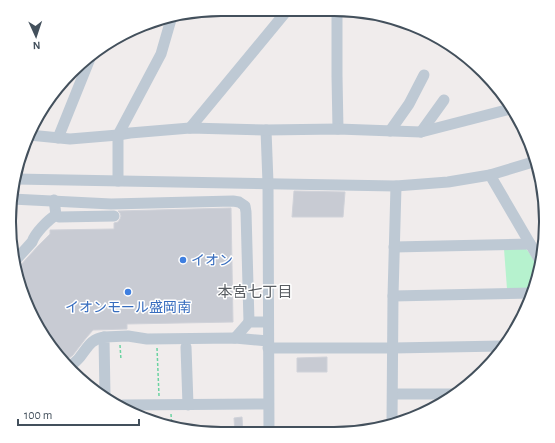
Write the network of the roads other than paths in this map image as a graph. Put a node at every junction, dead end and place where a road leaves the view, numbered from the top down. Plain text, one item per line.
1 (283, 16) edge
2 (337, 16) edge
3 (170, 23) edge
4 (87, 66) edge
5 (424, 75) dead end
6 (444, 100) dead end
7 (506, 110) edge
8 (190, 128) junction
9 (338, 129) junction
10 (266, 130) junction
11 (390, 131) junction
12 (422, 132) junction
13 (118, 135) junction
14 (35, 136) edge
15 (58, 138) junction
16 (530, 163) edge
17 (490, 175) junction
18 (20, 180) edge
19 (118, 181) junction
20 (268, 183) junction
21 (396, 186) junction
22 (17, 199) edge
23 (54, 200) junction
24 (56, 215) junction
25 (114, 216) dead end
26 (530, 244) junction
27 (394, 247) junction
28 (536, 255) edge
29 (19, 256) edge
30 (526, 293) edge
31 (393, 296) junction
32 (249, 322) junction
33 (268, 322) junction
34 (104, 337) junction
35 (235, 338) junction
36 (268, 345) junction
37 (498, 346) edge
38 (186, 347) dead end
39 (393, 348) junction
40 (73, 364) edge
41 (105, 391) edge
42 (393, 394) junction
43 (445, 394) edge
44 (268, 404) junction
45 (129, 405) edge
46 (188, 405) junction
47 (392, 418) edge
48 (269, 427) edge

1 - 8 street
2 - 9 street
3 - 13 street
4 - 15 street
5 - 11 street
6 - 12 street
7 - 12 street
8 - 10 street
8 - 13 street
9 - 10 street
9 - 11 street
10 - 20 street
11 - 12 street
13 - 15 street
13 - 19 street
14 - 15 street
16 - 17 street
17 - 21 street
17 - 26 street
18 - 19 street
19 - 20 street
20 - 21 street
20 - 33 street
21 - 27 street
22 - 23 street
23 - 24 street
23 - 32 street
24 - 25 street
24 - 29 street
26 - 27 street
26 - 28 street
27 - 31 street
30 - 31 street
31 - 39 street
32 - 33 street
32 - 35 street
33 - 36 street
34 - 35 street
34 - 40 street
34 - 41 street
35 - 36 street
36 - 39 street
36 - 44 street
37 - 39 street
38 - 46 street
39 - 42 street
42 - 43 street
42 - 47 street
44 - 46 street
44 - 48 street
45 - 46 street

